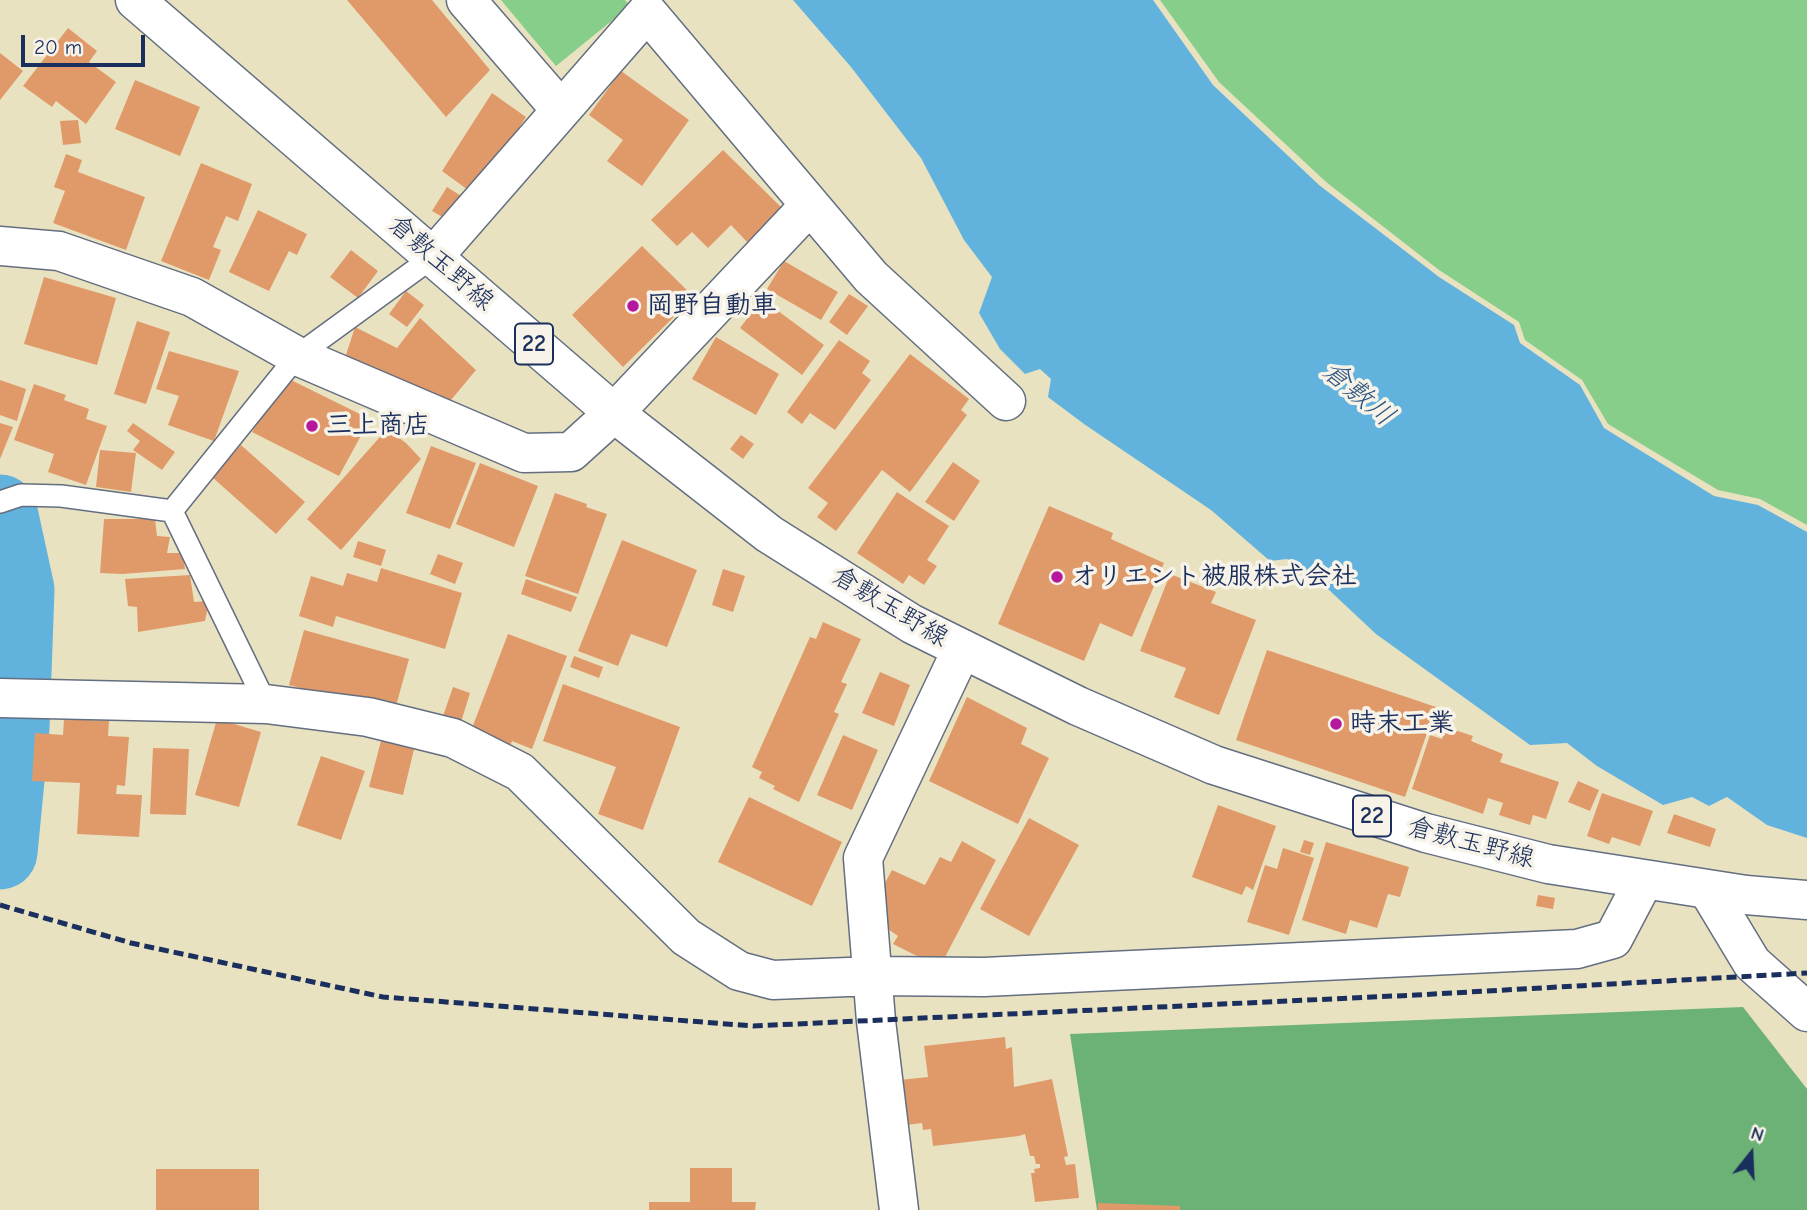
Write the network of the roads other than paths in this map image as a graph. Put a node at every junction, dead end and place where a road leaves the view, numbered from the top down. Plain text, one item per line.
1 (135, 0) edge
2 (466, 0) edge
3 (561, 110) junction
4 (810, 205) junction
5 (0, 246) edge
6 (433, 257) junction
7 (297, 356) junction
8 (1006, 401) dead end
9 (614, 413) junction
10 (6, 500) edge
11 (172, 511) junction
12 (962, 649) junction
13 (16, 698) edge
14 (266, 704) junction
15 (1644, 880) junction
16 (1708, 890) junction
17 (1807, 900) edge
18 (873, 976) junction
19 (1807, 1012) edge
20 (899, 1210) edge

1 - 6 street, 倉敷玉野線 / 22
2 - 3 street
3 - 4 street
3 - 6 street
4 - 8 street
4 - 9 street
5 - 7 street
6 - 7 lane
6 - 9 street, 倉敷玉野線 / 22
7 - 9 street
7 - 11 lane
9 - 12 street, 倉敷玉野線 / 22
10 - 11 lane
11 - 14 lane
12 - 15 street, 倉敷玉野線 / 22
12 - 18 street
13 - 14 street
14 - 18 street
15 - 16 street, 倉敷玉野線 / 22
15 - 18 street
16 - 17 street, 倉敷玉野線 / 22
16 - 19 street
18 - 20 street

